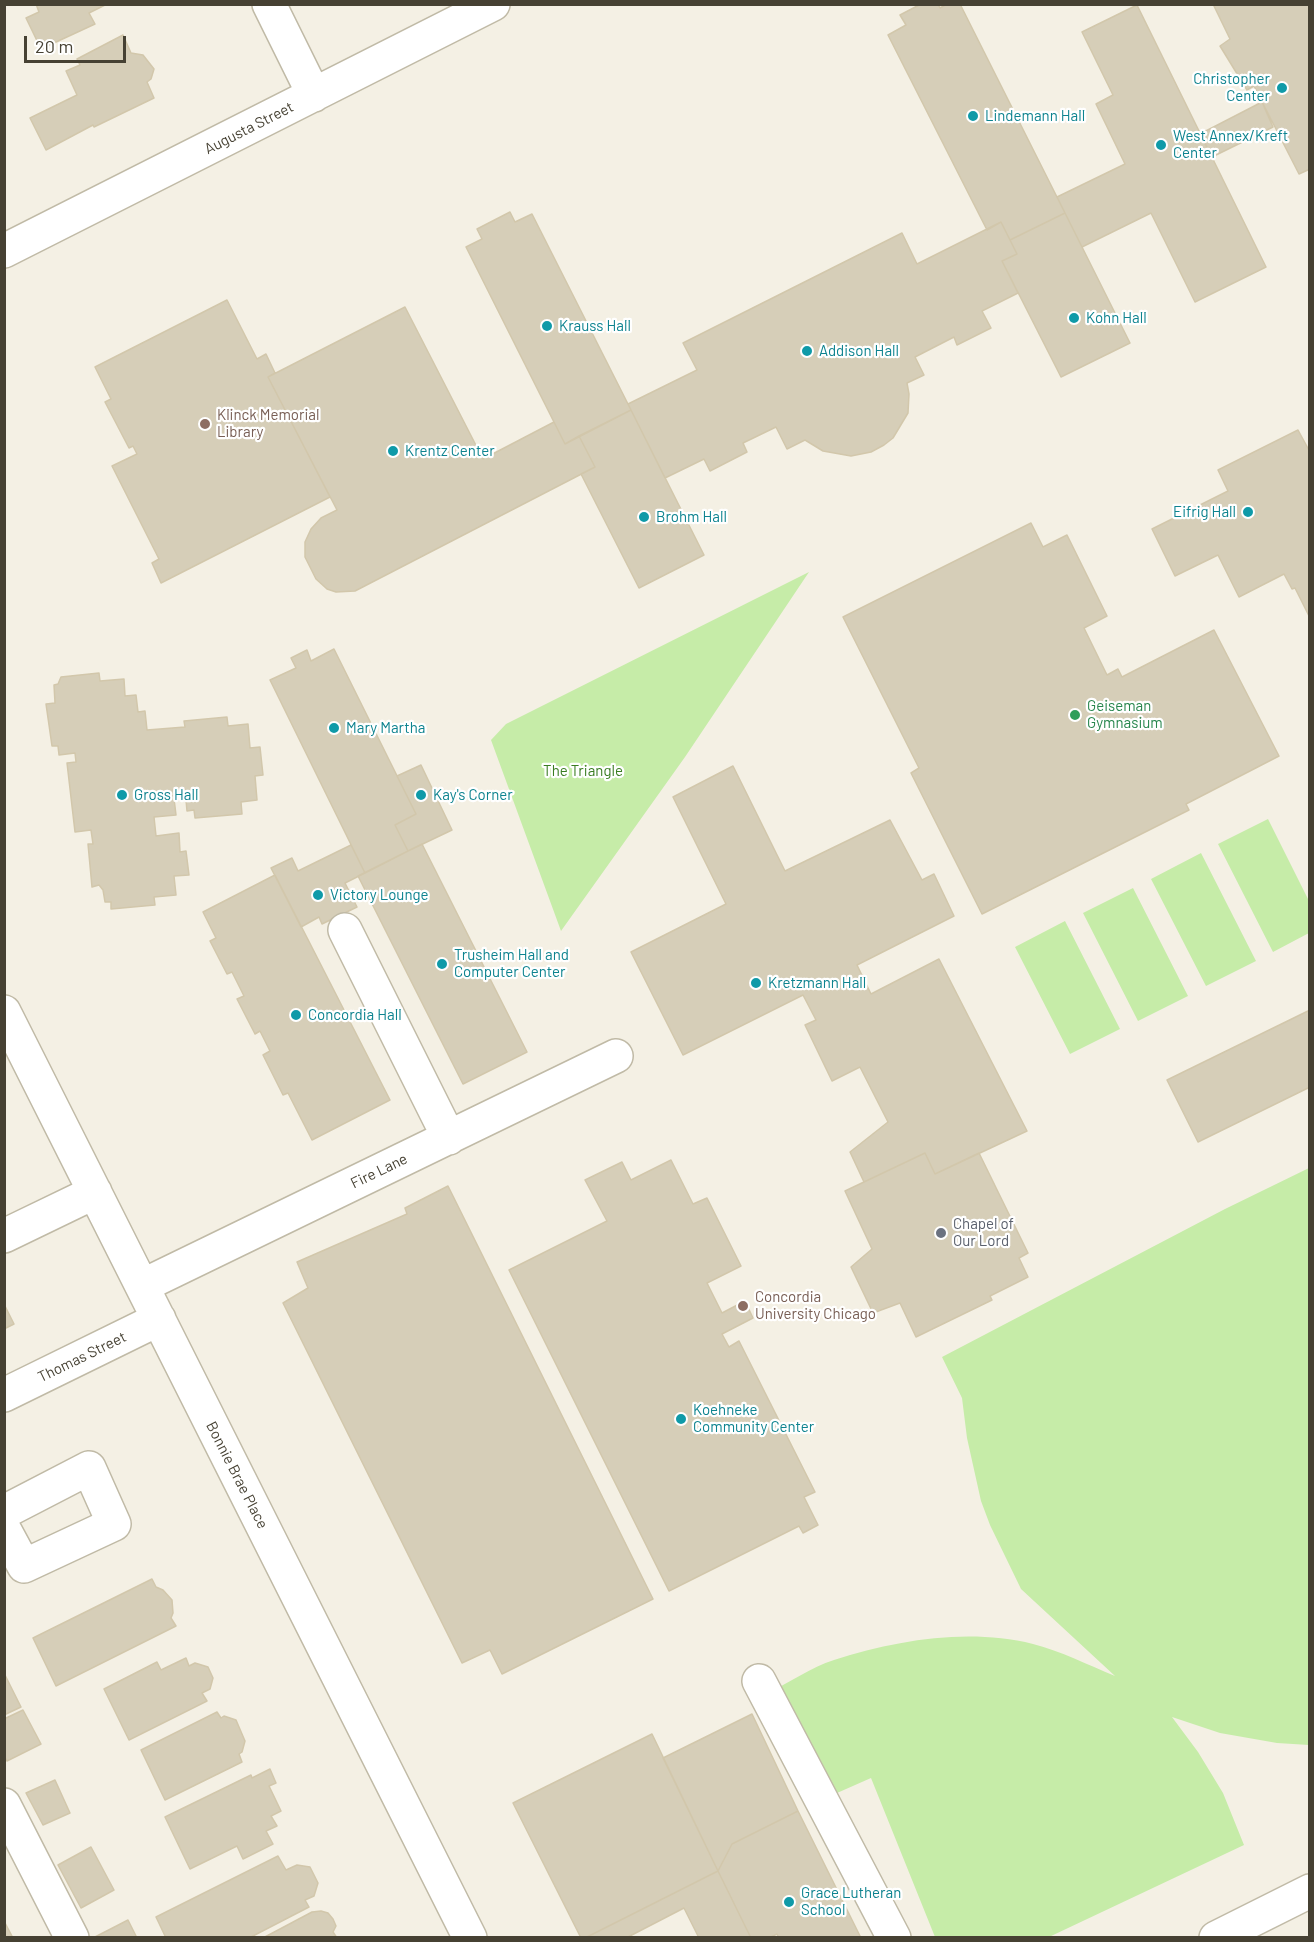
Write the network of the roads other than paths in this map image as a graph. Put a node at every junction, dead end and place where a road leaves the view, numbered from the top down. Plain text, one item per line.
1 (268, 4) edge
2 (493, 4) edge
3 (314, 95) junction
4 (4, 251) edge
5 (345, 930) dead end
6 (4, 1012) edge
7 (616, 1056) dead end
8 (449, 1138) junction
9 (95, 1192) junction
10 (4, 1236) edge
11 (142, 1286) junction
12 (159, 1319) junction
13 (4, 1395) edge
14 (4, 1512) edge
15 (4, 1530) edge
16 (759, 1681) dead end
17 (4, 1805) edge
18 (1310, 1891) edge
19 (72, 1938) edge
20 (470, 1938) edge
21 (894, 1938) edge
22 (1216, 1938) edge

1 - 3 street
2 - 3 street, Augusta Street
3 - 4 street, Augusta Street
5 - 8 street
6 - 9 street, Bonnie Brae Place
7 - 8 street, Fire Lane
8 - 11 street, Fire Lane
9 - 10 street
9 - 11 street, Bonnie Brae Place
11 - 12 street, Bonnie Brae Place
12 - 13 street, Thomas Street
12 - 20 street, Bonnie Brae Place
14 - 15 street
16 - 21 street
17 - 19 street
18 - 22 street

